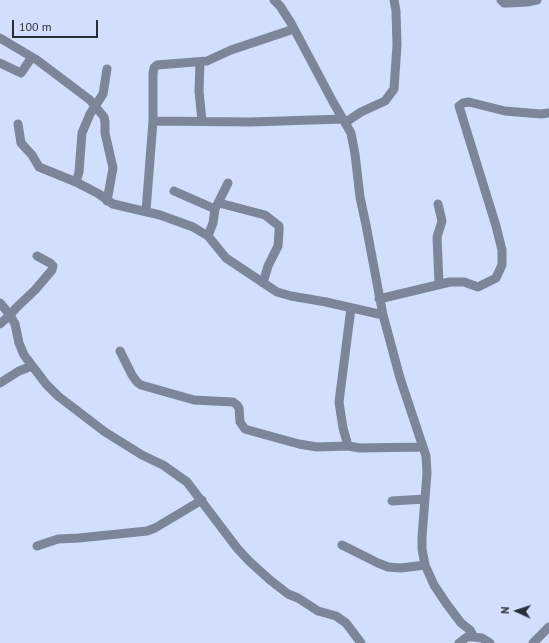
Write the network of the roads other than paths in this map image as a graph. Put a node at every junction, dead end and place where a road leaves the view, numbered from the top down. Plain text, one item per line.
1 (274, 0) edge
2 (394, 0) edge
3 (501, 0) edge
4 (537, 0) edge
5 (294, 29) junction
6 (0, 38) edge
7 (32, 57) junction
8 (200, 62) junction
9 (0, 63) edge
10 (107, 69) dead end
11 (95, 105) junction
12 (549, 113) edge
13 (153, 121) junction
14 (202, 121) junction
15 (345, 121) junction
16 (18, 124) dead end
17 (76, 182) junction
18 (228, 183) dead end
19 (174, 191) dead end
20 (107, 201) junction
21 (438, 204) dead end
22 (217, 206) junction
23 (146, 212) junction
24 (208, 236) junction
25 (37, 256) dead end
26 (263, 283) junction
27 (439, 283) junction
28 (379, 298) junction
29 (0, 303) edge
30 (351, 308) junction
31 (10, 315) junction
32 (383, 315) junction
33 (0, 324) edge
34 (120, 351) dead end
35 (32, 366) junction
36 (0, 382) edge
37 (348, 446) junction
38 (423, 447) junction
39 (426, 499) junction
40 (202, 500) junction
41 (392, 501) dead end
42 (342, 545) dead end
43 (37, 546) dead end
44 (425, 565) junction
45 (549, 628) edge
46 (474, 637) junction
47 (361, 643) edge
48 (459, 643) edge
49 (490, 643) edge
50 (533, 643) edge

1 - 5 street
2 - 15 street
3 - 4 street
5 - 8 street
5 - 15 street
6 - 7 street
7 - 9 street
7 - 11 street
8 - 13 street
8 - 14 street
10 - 11 street
11 - 17 street
11 - 20 street
12 - 27 street
13 - 14 street
13 - 23 street
14 - 15 street
15 - 28 street
16 - 17 street
17 - 20 street
18 - 22 street
19 - 22 street
20 - 23 street
21 - 27 street
22 - 24 street
22 - 26 street
23 - 24 street
24 - 26 street
25 - 31 street
26 - 30 street
27 - 28 street
28 - 32 street
29 - 31 street
30 - 32 street
30 - 37 street
31 - 33 street
31 - 35 street
32 - 38 street
34 - 37 street
35 - 36 street
35 - 40 street
37 - 38 street
38 - 39 street
39 - 41 street
39 - 44 street
40 - 43 street
40 - 47 street
42 - 44 street
44 - 46 street
45 - 50 street
46 - 48 street
46 - 49 street

